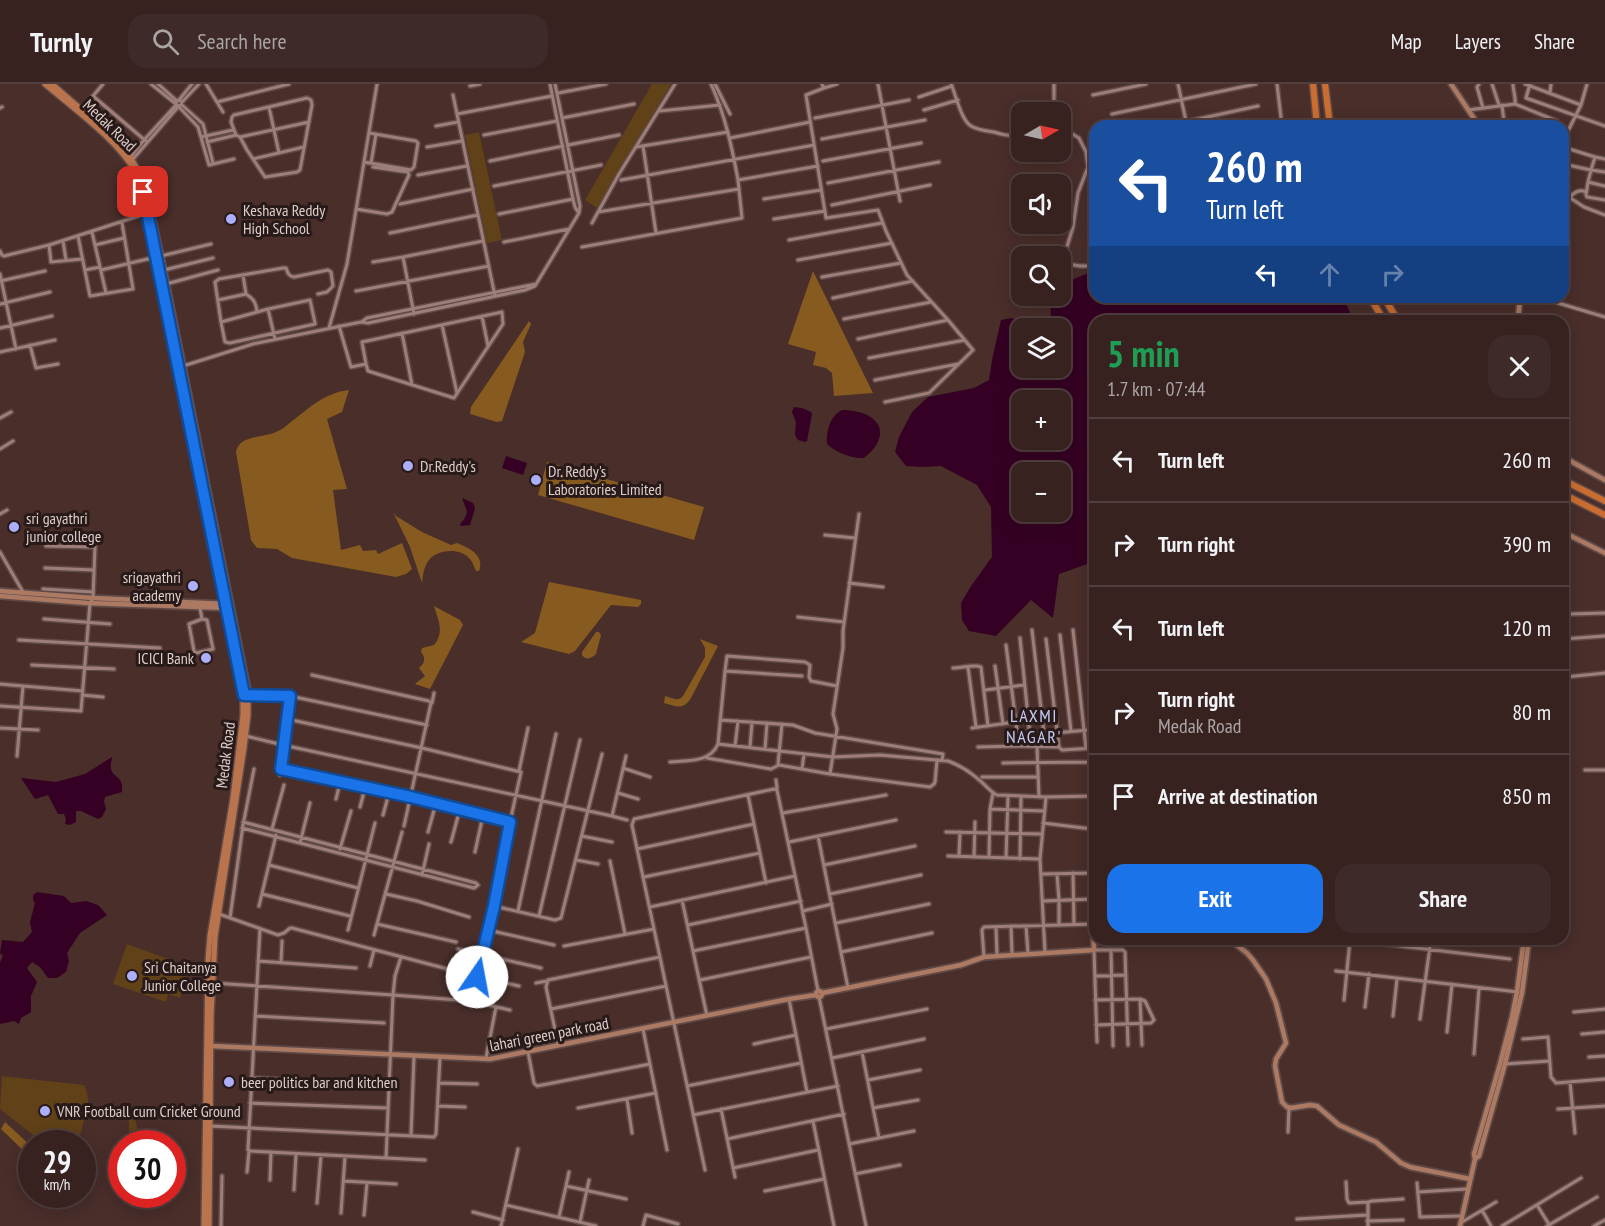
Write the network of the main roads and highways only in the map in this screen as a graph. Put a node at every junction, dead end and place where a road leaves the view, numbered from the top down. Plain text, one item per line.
1 (45, 84) edge
2 (52, 84) edge
3 (1313, 84) edge
4 (1325, 84) edge
5 (1316, 120) edge
6 (1329, 120) edge
7 (159, 256) junction
8 (187, 398) junction
9 (1569, 483) edge
10 (1569, 497) edge
11 (1605, 501) edge
12 (1605, 515) edge
13 (246, 695) junction
14 (204, 1226) edge
15 (209, 1226) edge

1 - 7 main road, Medak Road
2 - 7 main road, Medak Road
3 - 5 highway
4 - 6 highway
7 - 8 main road, Medak Road
7 - 8 main road, Medak Road
8 - 13 main road, Medak Road
8 - 13 main road, Medak Road
9 - 11 highway
10 - 12 highway
13 - 14 main road, Medak Road
13 - 15 main road, Medak Road

